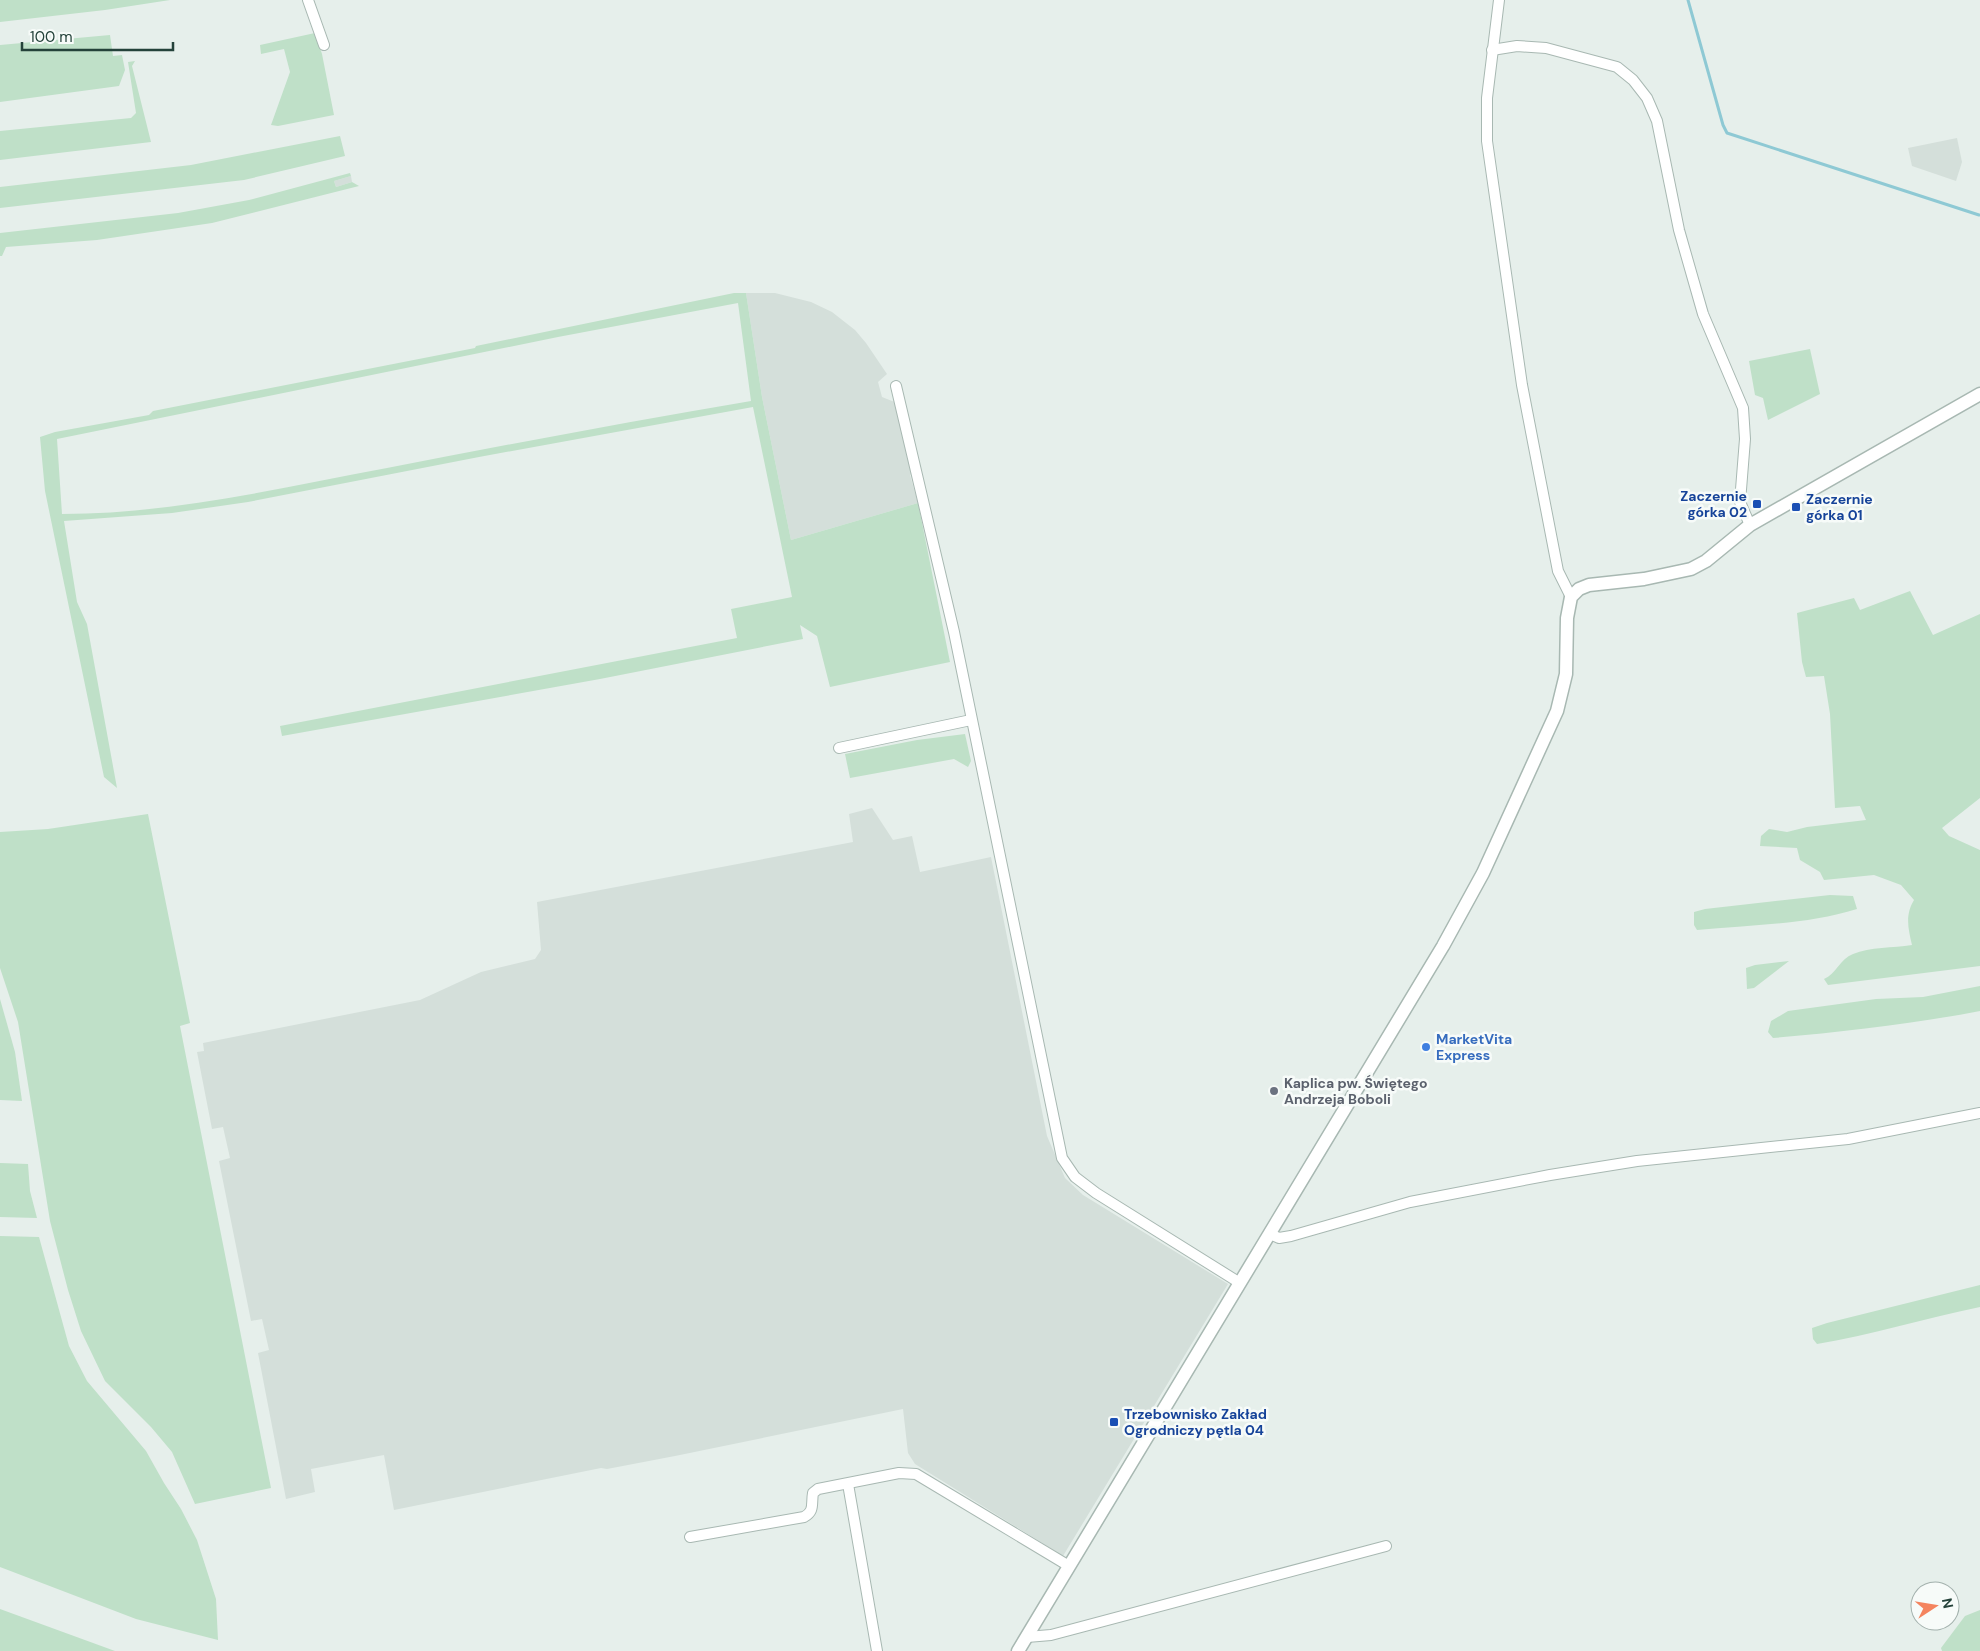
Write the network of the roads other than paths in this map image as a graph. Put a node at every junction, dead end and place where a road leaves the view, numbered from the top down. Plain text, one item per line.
1 (308, 0) edge
2 (1499, 0) edge
3 (324, 45) dead end
4 (1492, 50) junction
5 (896, 386) dead end
6 (1980, 394) edge
7 (1750, 525) junction
8 (1571, 597) junction
9 (971, 720) junction
10 (839, 748) dead end
11 (1980, 1112) edge
12 (1270, 1234) junction
13 (1240, 1283) junction
14 (848, 1484) junction
15 (690, 1537) dead end
16 (1386, 1546) dead end
17 (1070, 1566) junction
18 (1027, 1637) junction
19 (877, 1651) edge
20 (1018, 1651) edge

1 - 3 street
2 - 4 street
4 - 7 street
4 - 8 street
5 - 9 street
6 - 7 street
7 - 8 street
8 - 12 street
9 - 10 street
9 - 13 street
11 - 12 street
12 - 13 street
13 - 17 street
14 - 15 street
14 - 17 street
14 - 19 street
16 - 18 street
17 - 18 street
18 - 20 street

